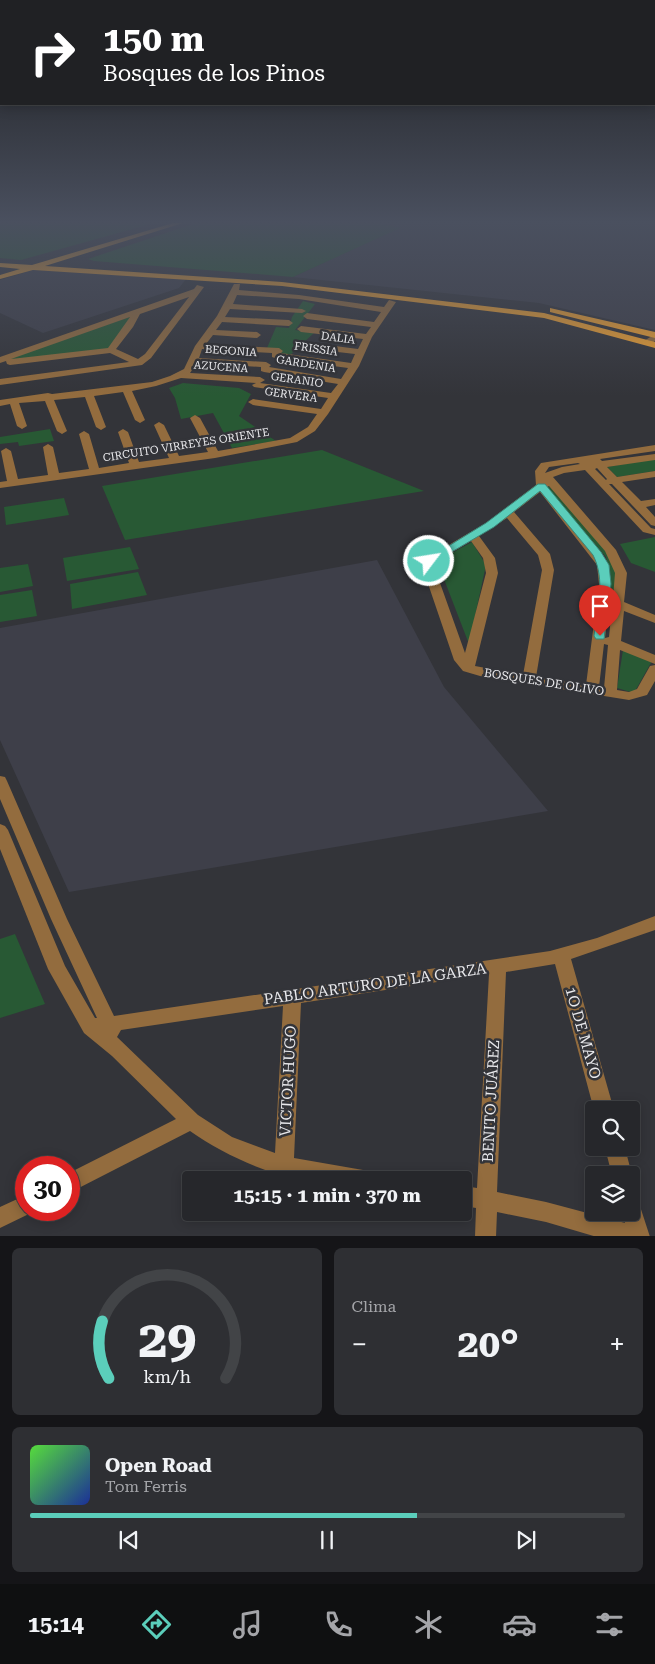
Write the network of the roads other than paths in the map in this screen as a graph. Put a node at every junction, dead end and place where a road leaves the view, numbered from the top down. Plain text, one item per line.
1 (167, 281) edge
2 (304, 281) edge
3 (202, 285) junction
4 (228, 306) junction
5 (134, 309) junction
6 (221, 319) junction
7 (289, 323) dead end
8 (376, 325) junction
9 (301, 329) dead end
10 (212, 332) junction
11 (257, 335) dead end
12 (655, 336) edge
13 (368, 338) junction
14 (651, 344) edge
15 (199, 346) junction
16 (312, 346) dead end
17 (111, 350) junction
18 (360, 352) junction
19 (194, 360) junction
20 (0, 361) edge
21 (139, 363) junction
22 (354, 366) junction
23 (265, 367) joint
24 (181, 375) junction
25 (0, 382) edge
26 (344, 382) junction
27 (259, 383) joint
28 (126, 388) junction
29 (88, 393) junction
30 (48, 396) junction
31 (334, 396) junction
32 (14, 401) junction
33 (253, 402) dead end
34 (0, 403) edge
35 (325, 412) junction
36 (195, 418) dead end
37 (140, 420) dead end
38 (159, 425) dead end
39 (22, 426) dead end
40 (102, 426) dead end
41 (62, 431) dead end
42 (123, 432) dead end
43 (84, 434) dead end
44 (48, 447) dead end
45 (655, 448) edge
46 (6, 451) dead end
47 (215, 454) junction
48 (655, 457) edge
49 (175, 459) junction
50 (589, 462) junction
51 (135, 466) junction
52 (95, 472) junction
53 (655, 474) edge
54 (54, 477) junction
55 (544, 478) junction
56 (615, 481) junction
57 (13, 482) junction
58 (604, 483) junction
59 (0, 485) edge
60 (655, 502) edge
61 (639, 505) junction
62 (508, 512) junction
63 (654, 529) edge
64 (473, 535) junction
65 (604, 598) junction
66 (620, 605) junction
67 (655, 619) edge
68 (600, 636) junction
69 (616, 644) junction
70 (655, 660) edge
71 (468, 668) junction
72 (655, 669) edge
73 (529, 678) junction
74 (592, 689) junction
75 (610, 692) junction
76 (0, 781) edge
77 (0, 830) edge
78 (655, 923) edge
79 (561, 955) junction
80 (498, 966) junction
81 (292, 996) junction
82 (109, 1024) junction
83 (90, 1027) junction
84 (120, 1050) junction
85 (602, 1101) edge
86 (191, 1121) junction
87 (284, 1166) junction
88 (313, 1171) edge
89 (80, 1177) edge
90 (472, 1197) edge
91 (486, 1200) junction
92 (15, 1210) edge
93 (0, 1218) edge
94 (634, 1221) edge
95 (485, 1236) edge
96 (638, 1236) edge

1 - 3 main road
2 - 12 main road
3 - 5 street
3 - 14 main road
3 - 21 street
4 - 6 street
4 - 8 street
4 - 8 street, CIRCUITO VIRREYES ORIENTE
5 - 17 street
5 - 20 street
6 - 7 street
6 - 10 street
8 - 13 street, CIRCUITO VIRREYES ORIENTE
9 - 13 street
10 - 11 street
10 - 15 street
12 - 14 street
13 - 18 street, CIRCUITO VIRREYES ORIENTE
15 - 19 street
15 - 22 street, FRISSIA
16 - 18 street, DALIA
17 - 20 street
17 - 21 street
18 - 22 street, CIRCUITO VIRREYES ORIENTE
19 - 23 street, BEGONIA
19 - 24 street
21 - 25 street
22 - 26 street, CIRCUITO VIRREYES ORIENTE
23 - 26 street, GARDENIA
24 - 27 street, AZUCENA
24 - 28 street
26 - 31 street, CIRCUITO VIRREYES ORIENTE
27 - 31 street, GERANIO
28 - 29 street
28 - 37 street
29 - 30 street
29 - 40 street
30 - 32 street
30 - 41 street
31 - 35 street, CIRCUITO VIRREYES ORIENTE
32 - 34 street
32 - 39 street
33 - 35 street, GERVERA
35 - 47 street, CIRCUITO VIRREYES ORIENTE
36 - 47 street
38 - 49 street
42 - 51 street
43 - 52 street
44 - 54 street
45 - 50 street
46 - 57 street
47 - 49 street, CIRCUITO VIRREYES ORIENTE
48 - 50 street
49 - 51 street, CIRCUITO VIRREYES ORIENTE
50 - 55 street, BOSQUES DE OLIVO
50 - 56 street
50 - 58 street
51 - 52 street, CIRCUITO VIRREYES ORIENTE
52 - 54 street, CIRCUITO VIRREYES ORIENTE
53 - 56 street
54 - 57 street, CIRCUITO VIRREYES ORIENTE
55 - 62 street, BOSQUES DE OLIVO
55 - 65 street
55 - 66 street
56 - 58 street
56 - 61 street
57 - 59 street, CIRCUITO VIRREYES ORIENTE
58 - 63 street
60 - 61 street
61 - 63 street
62 - 64 street, BOSQUES DE OLIVO
62 - 73 street
64 - 71 street
64 - 71 street, BOSQUES DE OLIVO
65 - 66 street
65 - 68 street
66 - 67 street
66 - 69 street
68 - 69 street
68 - 74 street
69 - 70 street
69 - 75 street
71 - 73 street, BOSQUES DE OLIVO
72 - 75 street, BOSQUES DE OLIVO
73 - 74 street, BOSQUES DE OLIVO
74 - 75 street, BOSQUES DE OLIVO
76 - 82 street
77 - 83 street
78 - 79 street, PABLO ARTURO DE LA GARZA
79 - 80 street, PABLO ARTURO DE LA GARZA
79 - 85 street, 1O DE MAYO
80 - 81 street, PABLO ARTURO DE LA GARZA
80 - 91 street, BENITO JUÁREZ
81 - 82 street, PABLO ARTURO DE LA GARZA
81 - 87 street, VICTOR HUGO
82 - 83 street, PABLO ARTURO DE LA GARZA
82 - 84 street
83 - 84 street
84 - 86 street
86 - 87 street
86 - 89 street
87 - 88 street
90 - 91 street
91 - 95 street, BENITO JUÁREZ
91 - 96 street
92 - 93 street
94 - 96 street

